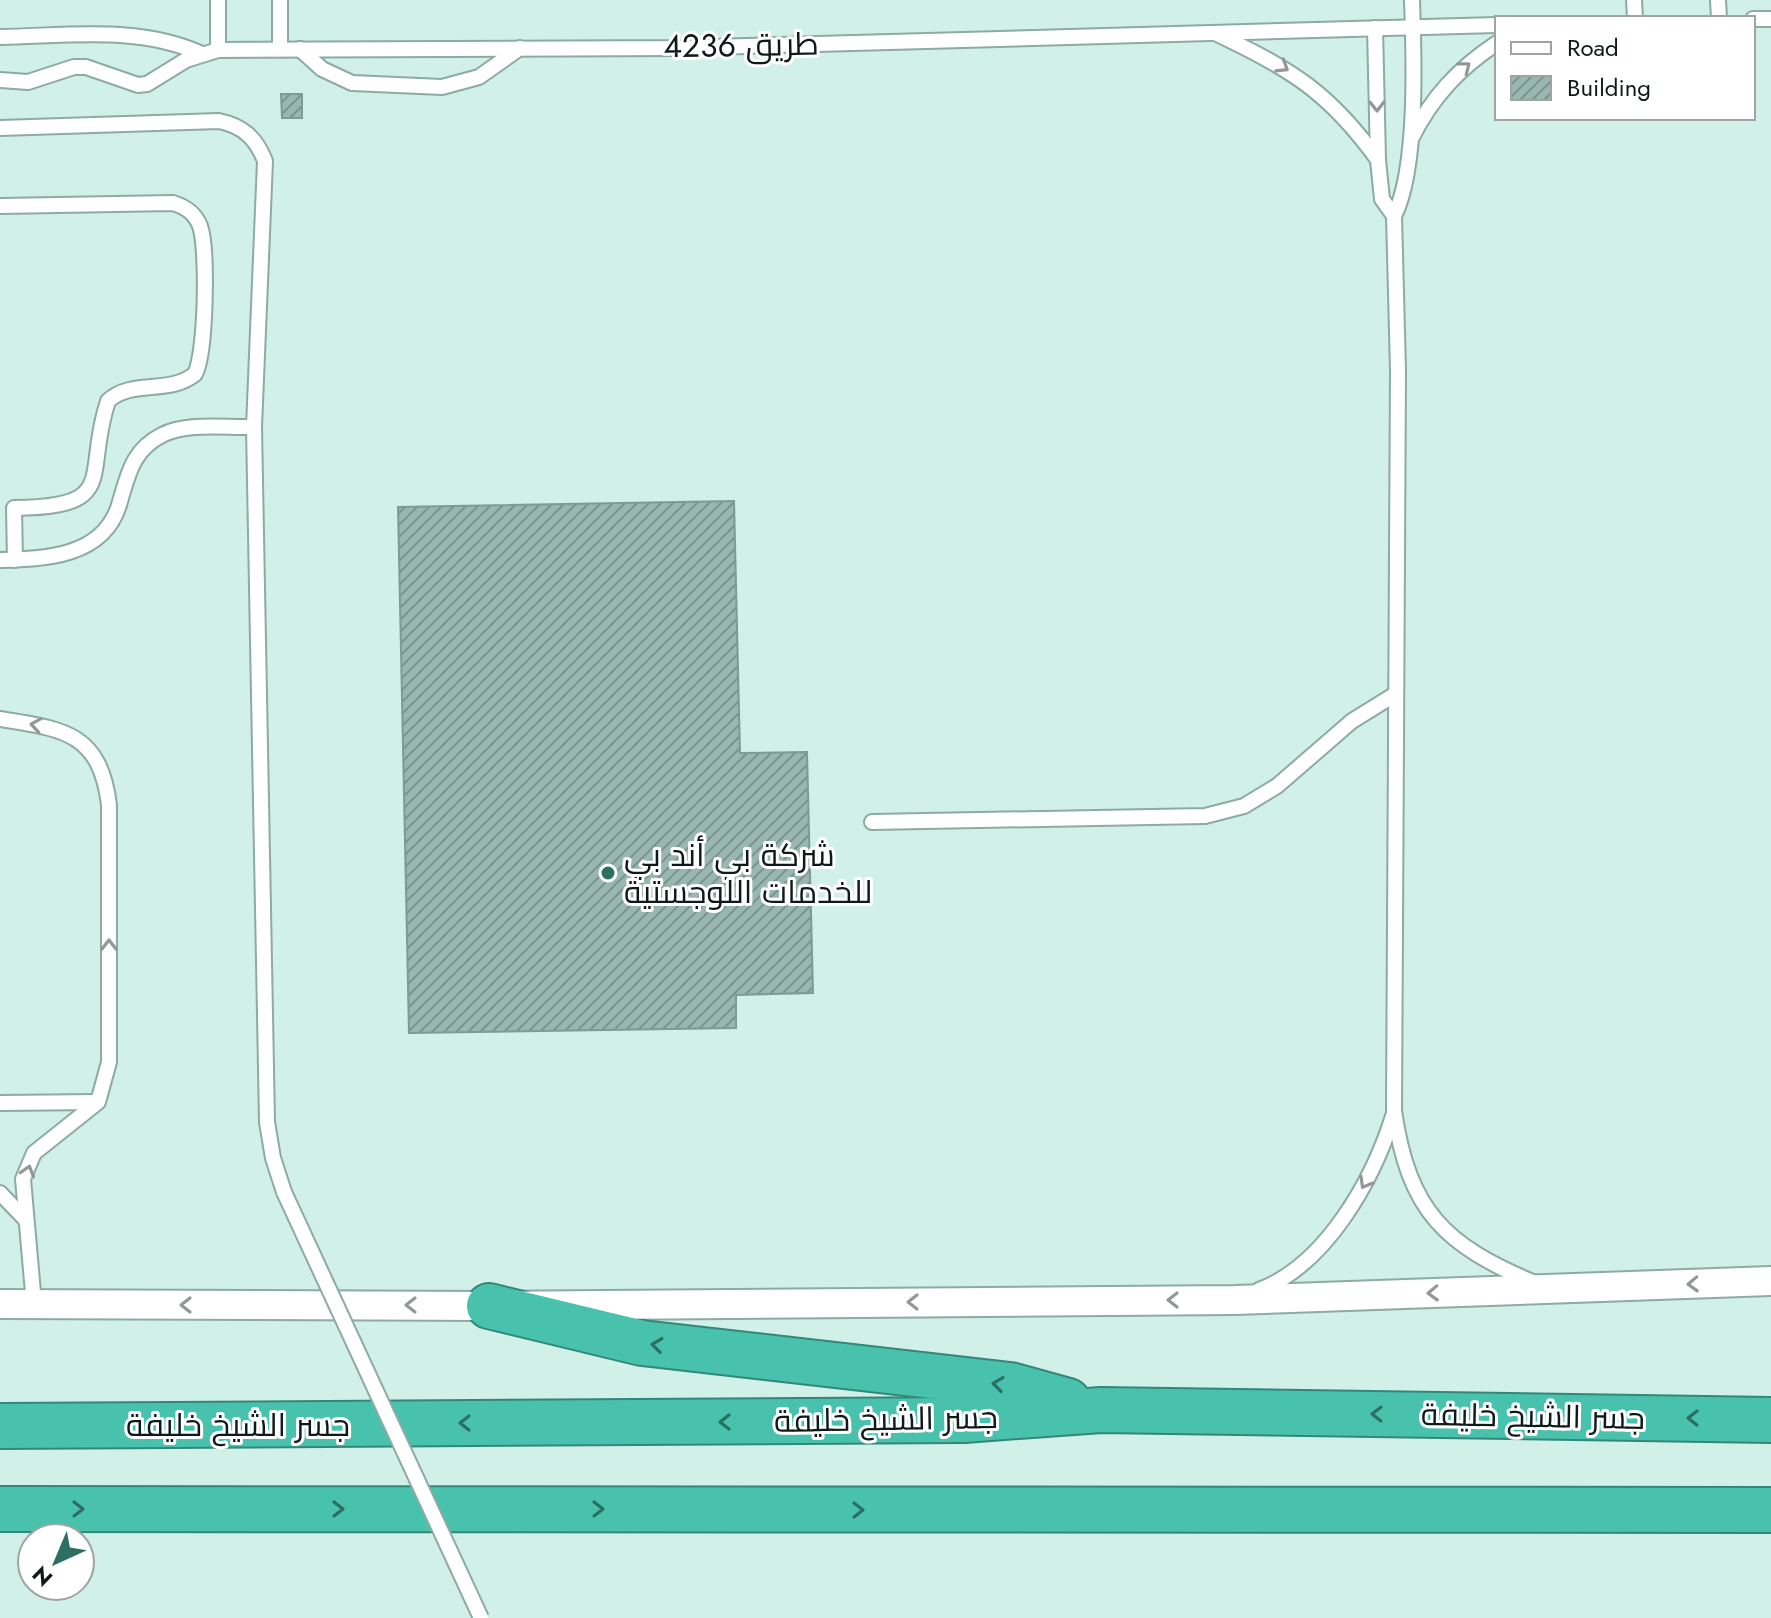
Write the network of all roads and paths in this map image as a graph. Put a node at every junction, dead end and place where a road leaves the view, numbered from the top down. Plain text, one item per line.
1 (218, 0) edge
2 (280, 0) edge
3 (1412, 0) edge
4 (1495, 25) edge
5 (1413, 27) junction
6 (1375, 28) junction
7 (1213, 32) junction
8 (0, 37) edge
9 (1495, 44) edge
10 (520, 48) junction
11 (280, 49) junction
12 (300, 49) junction
13 (218, 50) junction
14 (202, 54) junction
15 (0, 80) edge
16 (0, 128) edge
17 (1409, 143) junction
18 (1378, 160) junction
19 (0, 206) edge
20 (1394, 216) junction
21 (254, 427) junction
22 (8, 560) edge
23 (1394, 695) junction
24 (0, 719) edge
25 (872, 822) dead end
26 (98, 1102) junction
27 (0, 1103) edge
28 (1394, 1111) junction
29 (0, 1193) edge
30 (26, 1220) junction
31 (1771, 1281) edge
32 (1550, 1289) junction
33 (1235, 1300) junction
34 (0, 1304) edge
35 (34, 1304) junction
36 (489, 1306) junction
37 (1101, 1410) junction
38 (1771, 1420) edge
39 (0, 1426) edge
40 (0, 1509) edge
41 (1771, 1510) edge
42 (481, 1618) edge

1 - 13 lane
2 - 11 lane
3 - 5 lane
4 - 5 lane, طريق 4236
5 - 6 lane, طريق 4236
5 - 17 lane
6 - 7 lane, طريق 4236
6 -> 18 lane
7 - 10 lane, طريق 4236
7 -> 18 lane
8 - 14 lane
17 -> 9 lane
10 - 12 lane, طريق 4236
10 - 12 lane
11 - 12 lane, طريق 4236
11 - 13 lane, طريق 4236
13 - 14 lane, طريق 4236
14 - 15 lane, طريق 4236
16 - 21 lane
17 - 20 lane
18 - 20 lane
19 - 22 lane
20 - 23 lane
21 - 22 lane
21 - 42 lane, bridge
23 - 25 lane
23 - 28 lane
26 -> 24 lane
26 - 27 lane
30 -> 26 lane
28 - 32 lane
28 -> 33 lane
29 - 30 lane
30 - 35 lane
31 -> 32 street
32 -> 33 street
33 -> 36 street
34 - 35 street
36 -> 35 street
37 -> 36 highway
38 -> 37 highway, جسر الشيخ خليفة
37 -> 39 highway, جسر الشيخ خليفة
40 -> 41 highway

